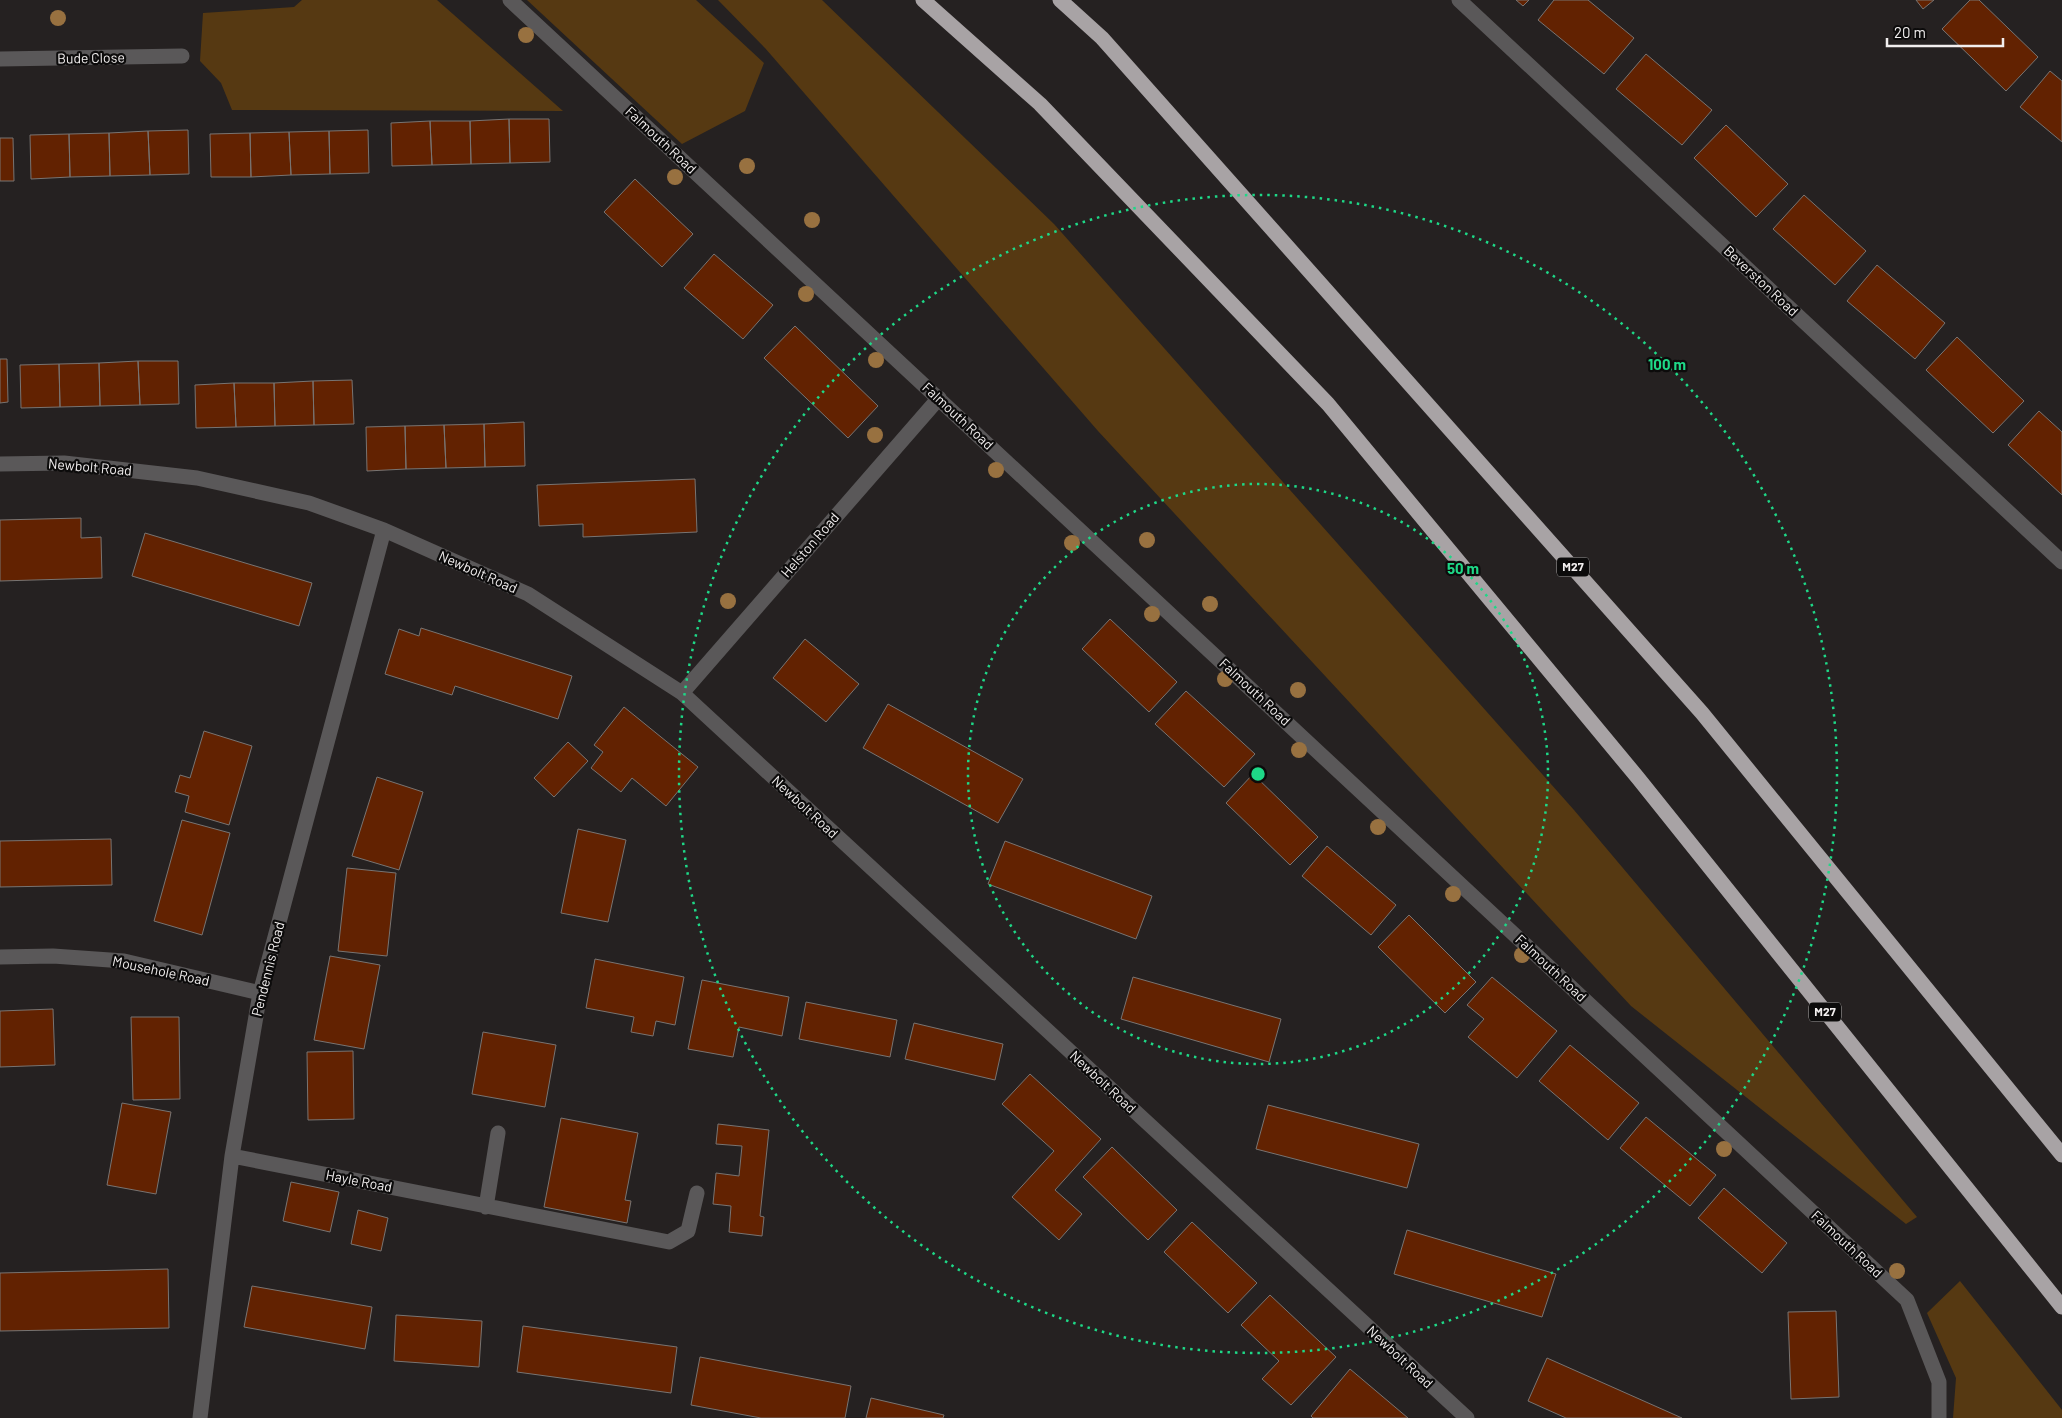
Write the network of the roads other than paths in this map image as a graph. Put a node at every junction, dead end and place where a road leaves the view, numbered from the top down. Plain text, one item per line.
1 (510, 0) edge
2 (923, 0) edge
3 (1060, 0) edge
4 (1459, 0) edge
5 (182, 56) dead end
6 (0, 59) edge
7 (939, 398) junction
8 (0, 464) edge
9 (384, 530) junction
10 (2062, 562) edge
11 (682, 693) junction
12 (0, 957) edge
13 (260, 993) junction
14 (498, 1133) dead end
15 (2062, 1155) edge
16 (232, 1156) junction
17 (697, 1193) dead end
18 (486, 1207) junction
19 (2062, 1306) edge
20 (200, 1418) edge
21 (1467, 1418) edge
22 (1939, 1418) edge

1 - 7 street, Falmouth Road
2 - 19 highway, M27
3 - 15 highway, M27
4 - 10 street, Beverston Road
5 - 6 street, Bude Close
7 - 11 street, Helston Road
7 - 22 street, Falmouth Road
8 - 9 street, Newbolt Road
9 - 11 street, Newbolt Road
9 - 13 street, Pendennis Road
11 - 21 street, Newbolt Road
12 - 13 street, Mousehole Road
13 - 16 street, Pendennis Road
14 - 18 street
16 - 18 street, Hayle Road
16 - 20 street, Pendennis Road
17 - 18 street, Hayle Road

